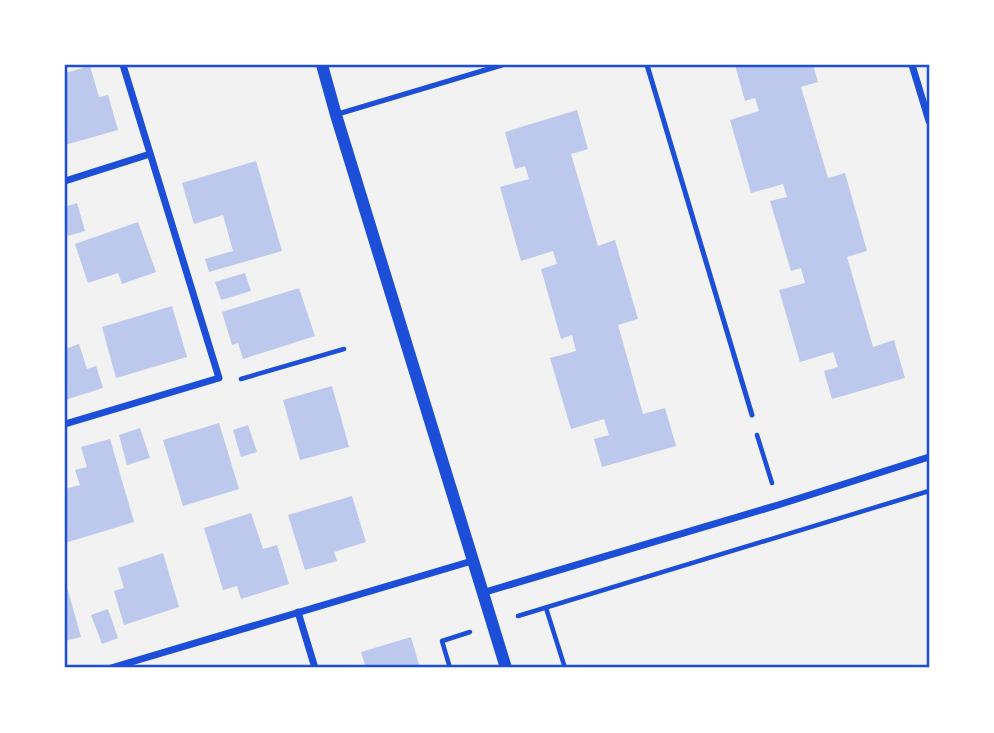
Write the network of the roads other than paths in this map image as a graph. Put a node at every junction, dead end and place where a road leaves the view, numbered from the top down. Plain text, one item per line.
1 (123, 65) edge
2 (322, 65) edge
3 (502, 65) edge
4 (647, 65) edge
5 (912, 65) edge
6 (336, 115) junction
7 (929, 121) edge
8 (150, 154) junction
9 (65, 181) edge
10 (752, 415) road end
11 (65, 424) edge
12 (929, 457) edge
13 (472, 561) junction
14 (482, 593) junction
15 (298, 612) junction
16 (111, 668) edge
17 (315, 668) edge
18 (506, 668) edge

1 - 8 street
2 - 6 street
3 - 6 lane
4 - 10 lane
5 - 7 street
6 - 13 street
8 - 9 street
8 - 11 street
12 - 14 street
13 - 14 street
13 - 15 street
14 - 18 street
15 - 16 street
15 - 17 street

